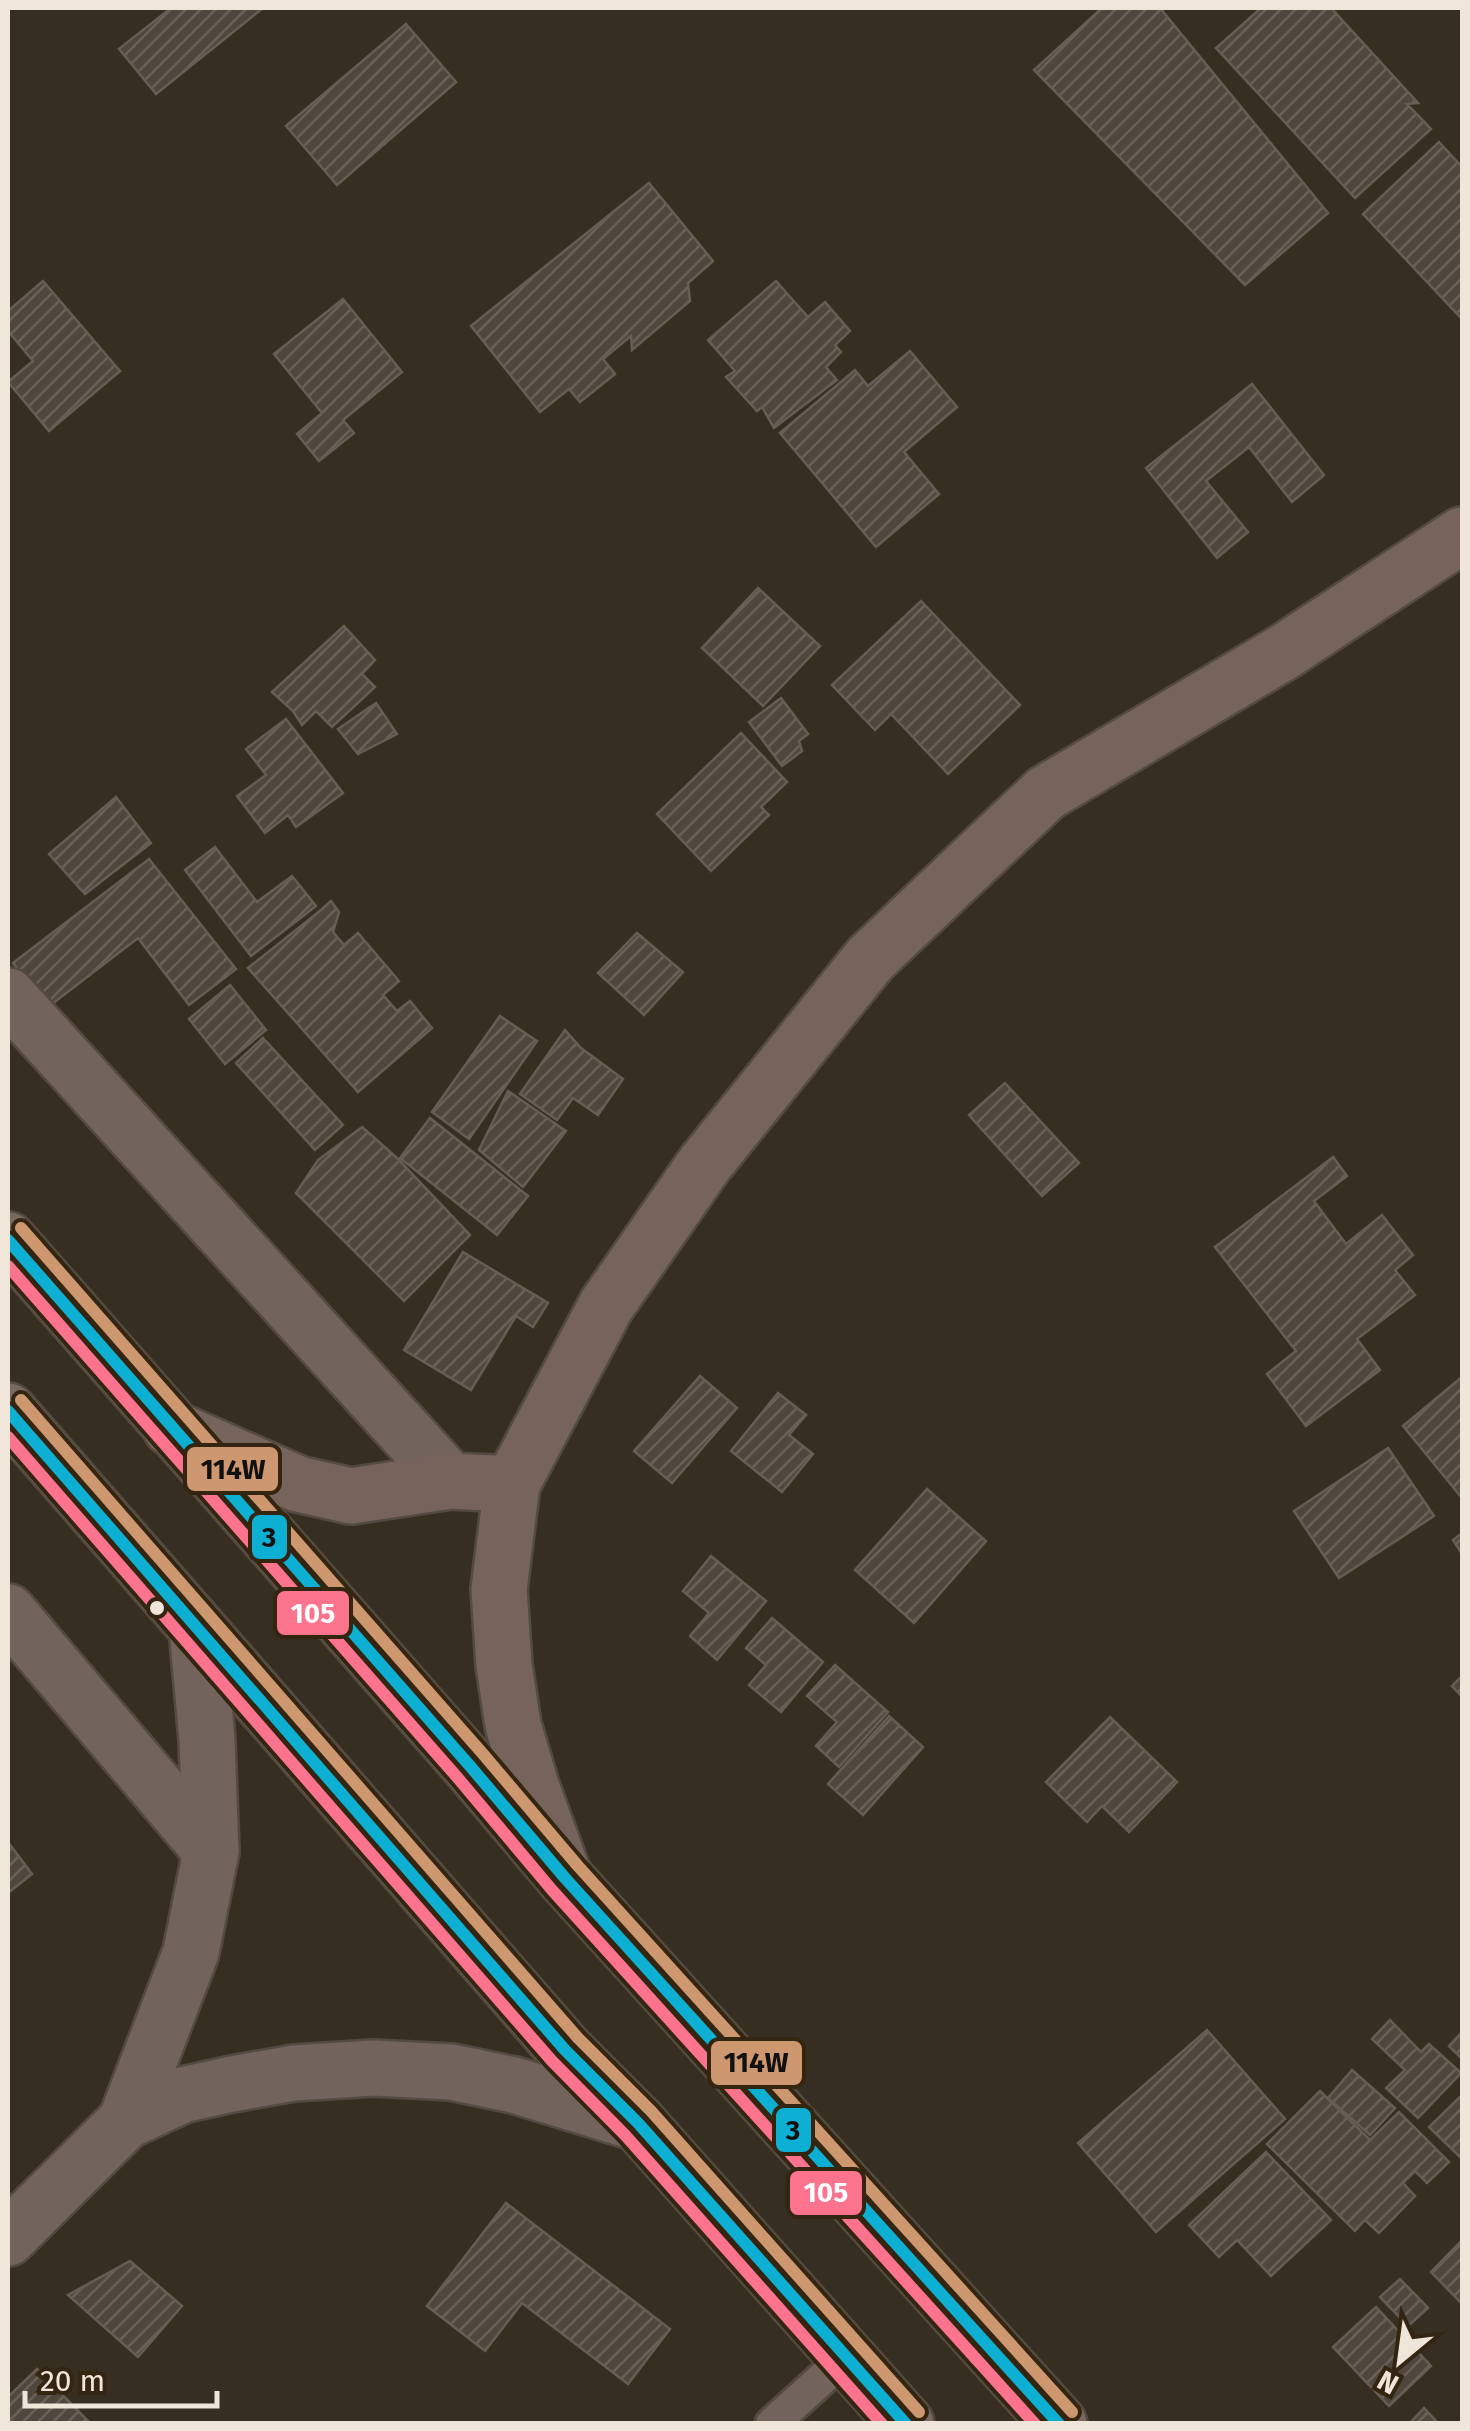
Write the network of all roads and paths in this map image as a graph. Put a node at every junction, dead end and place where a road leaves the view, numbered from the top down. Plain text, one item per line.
1 (1462, 534) edge
2 (8, 996) edge
3 (8, 1240) edge
4 (8, 1410) edge
5 (171, 1428) junction
6 (450, 1482) junction
7 (512, 1484) junction
8 (8, 1612) edge
9 (197, 1630) junction
10 (211, 1851) junction
11 (564, 1878) junction
12 (126, 2122) junction
13 (638, 2123) junction
14 (8, 2238) edge
15 (846, 2357) junction
16 (772, 2424) edge
17 (906, 2424) edge
18 (1059, 2424) edge

1 - 7 main road
2 - 6 street
3 - 5 highway
4 - 9 highway
5 - 6 main road
5 - 11 highway
6 - 7 main road
7 - 11 main road
8 - 10 street
9 - 10 street
9 - 13 highway
10 - 12 street
11 - 18 highway
12 - 13 street
12 - 14 street
13 - 15 highway
15 - 16 lane
15 - 17 highway

